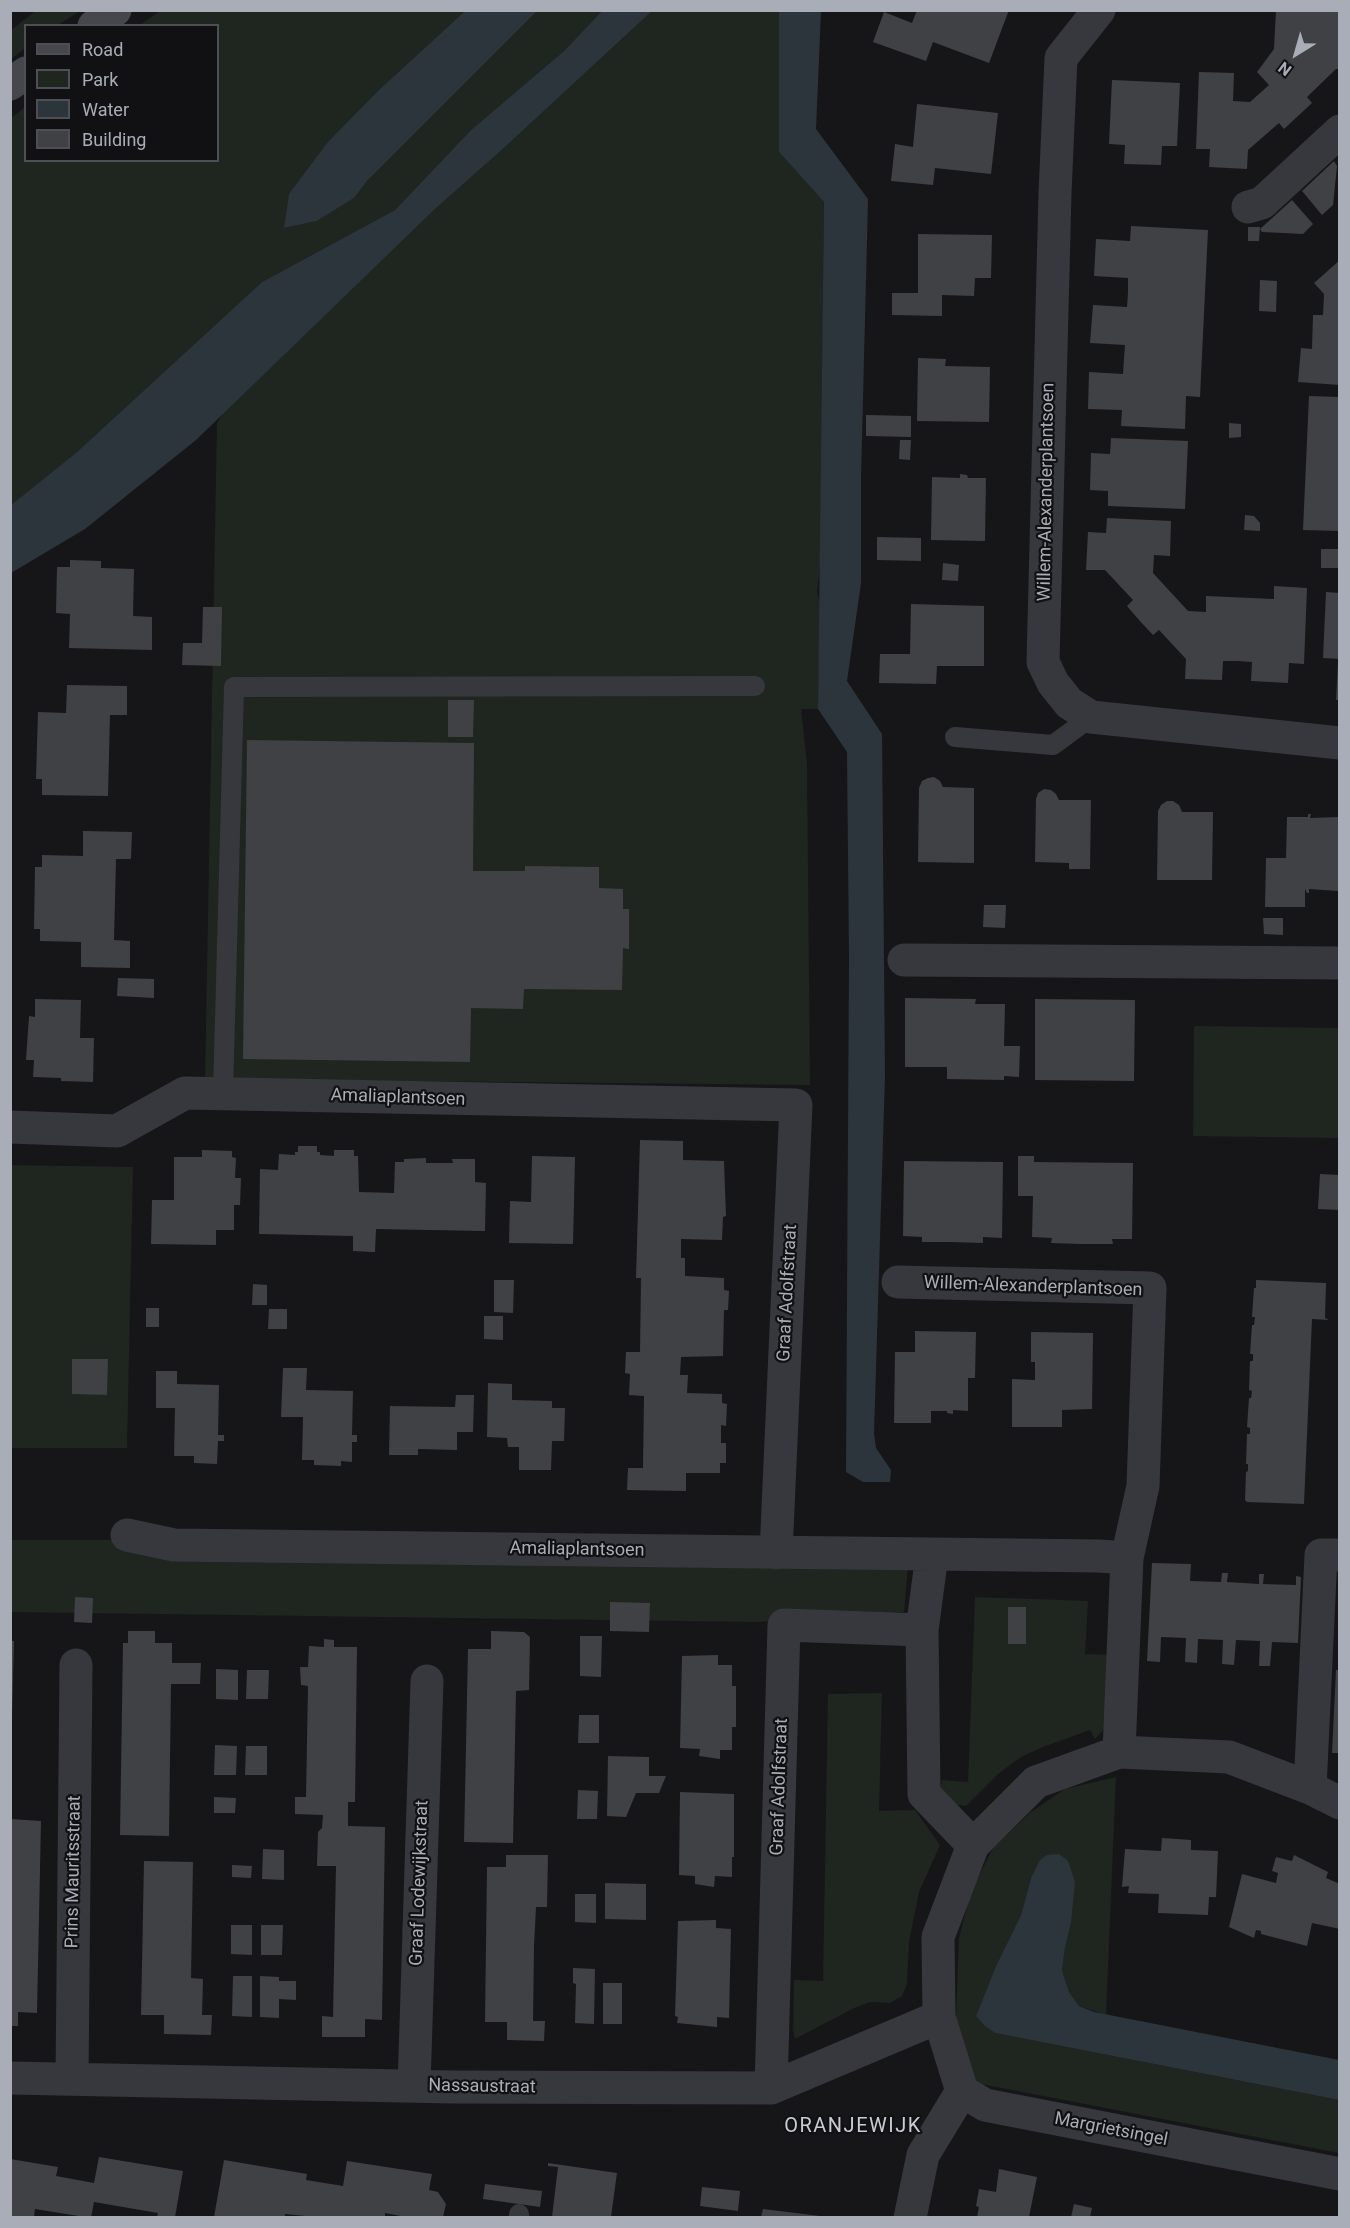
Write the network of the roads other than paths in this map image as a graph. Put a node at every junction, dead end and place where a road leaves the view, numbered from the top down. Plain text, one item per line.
1 (116, 10) edge
2 (1098, 10) edge
3 (97, 24) edge
4 (24, 74) edge
5 (10, 84) edge
6 (1340, 131) edge
7 (1248, 207) dead end
8 (755, 686) dead end
9 (1091, 717) junction
10 (955, 737) dead end
11 (1340, 743) edge
12 (904, 960) dead end
13 (1340, 963) edge
14 (223, 1093) junction
15 (796, 1105) joint
16 (10, 1127) edge
17 (898, 1282) dead end
18 (127, 1535) dead end
19 (776, 1553) junction
20 (932, 1555) junction
21 (1340, 1556) edge
22 (1127, 1558) junction
23 (922, 1630) junction
24 (76, 1665) dead end
25 (427, 1680) dead end
26 (1119, 1752) junction
27 (1310, 1788) junction
28 (1340, 1803) edge
29 (973, 1845) junction
30 (939, 2017) junction
31 (10, 2078) edge
32 (72, 2079) junction
33 (414, 2086) junction
34 (771, 2088) junction
35 (962, 2091) junction
36 (1340, 2174) edge
37 (910, 2217) edge

1 - 3 main road
2 - 9 street, Willem-Alexanderplantsoen
4 - 5 main road
6 - 7 street
8 - 14 lane
9 - 10 lane
9 - 11 street, Willem-Alexanderplantsoen
12 - 13 street
14 - 15 street, Amaliaplantsoen
14 - 16 street, Amaliaplantsoen
15 - 19 street, Graaf Adolfstraat
17 - 22 street, Willem-Alexanderplantsoen
18 - 19 street, Amaliaplantsoen
19 - 20 street
20 - 22 street
20 - 23 street
21 - 27 street
22 - 26 street, Willem-Alexanderplantsoen
23 - 29 street
23 - 34 street, Graaf Adolfstraat
24 - 32 street, Prins Mauritsstraat
25 - 33 street, Graaf Lodewijkstraat
26 - 27 street
26 - 29 street
27 - 28 street
29 - 30 street
30 - 34 street, Nassaustraat
30 - 35 street
31 - 32 street, Nassaustraat
32 - 33 street, Nassaustraat
33 - 34 street, Nassaustraat
35 - 36 street, Margrietsingel
35 - 37 street

